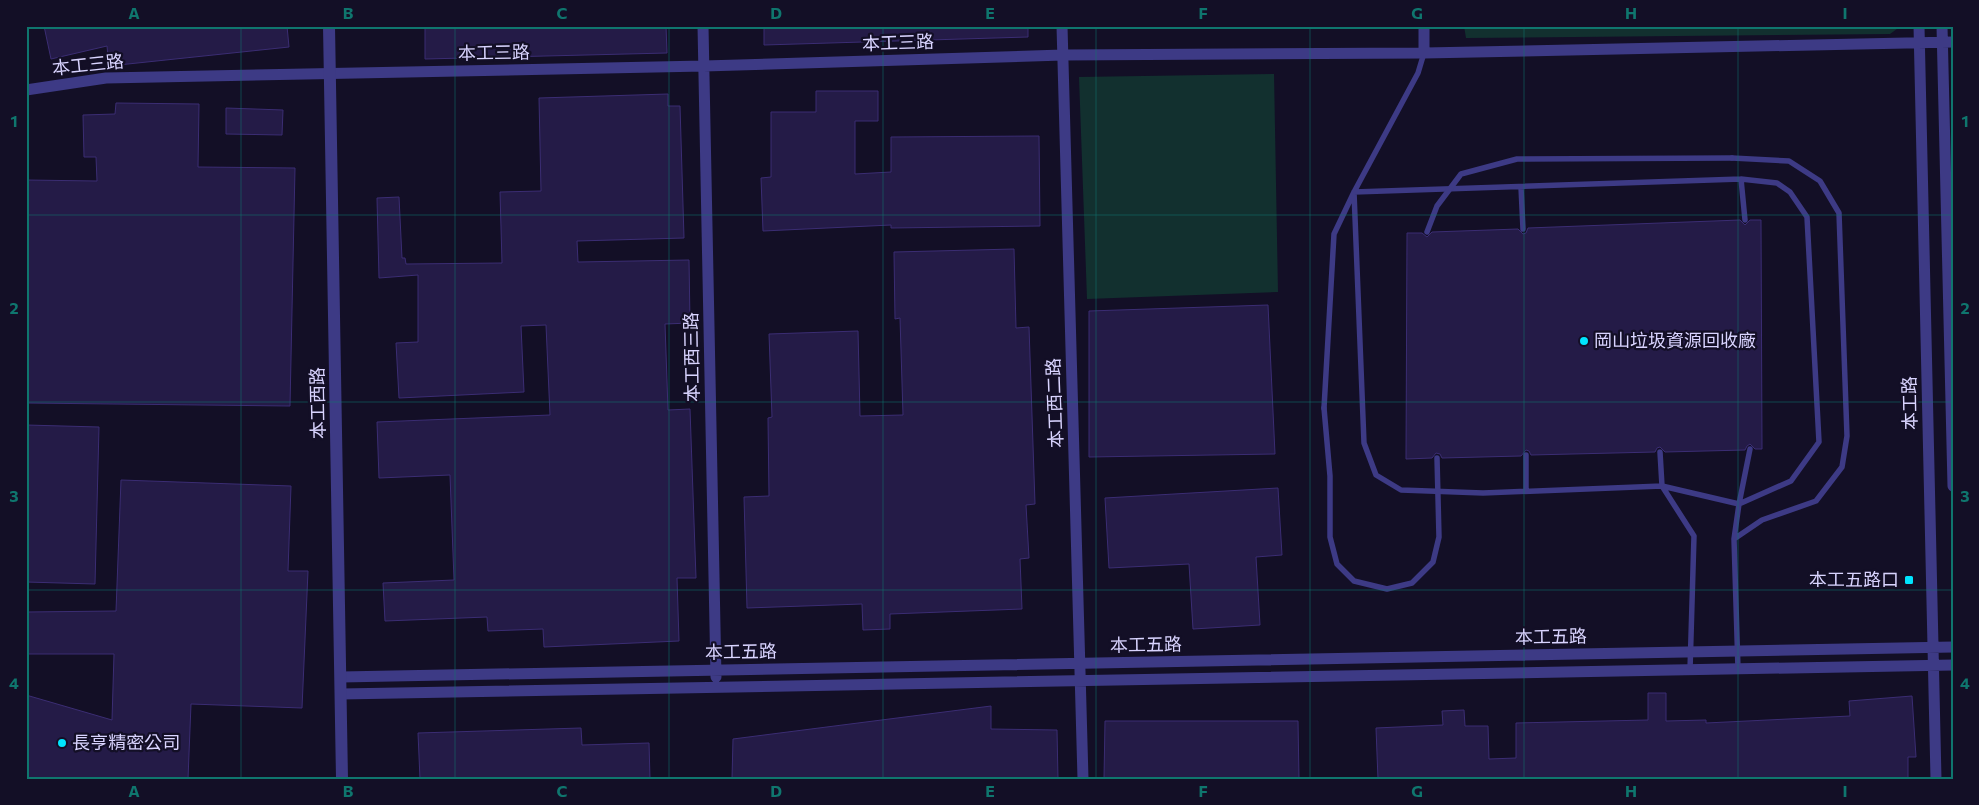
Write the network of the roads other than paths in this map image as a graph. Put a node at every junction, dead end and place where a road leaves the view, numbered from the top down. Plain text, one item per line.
1 (329, 26) edge
2 (703, 26) edge
3 (1062, 26) edge
4 (1424, 26) edge
5 (1919, 26) edge
6 (1942, 26) edge
7 (1920, 43) junction
8 (1948, 43) edge
9 (1424, 53) junction
10 (1063, 55) junction
11 (704, 66) junction
12 (330, 73) junction
13 (26, 90) edge
14 (1741, 179) junction
15 (1522, 187) junction
16 (1354, 192) junction
17 (1745, 220) dead end
18 (1524, 229) dead end
19 (1427, 232) dead end
20 (1750, 449) dead end
21 (1660, 452) dead end
22 (1526, 455) dead end
23 (1437, 458) dead end
24 (1662, 486) junction
25 (1953, 486) edge
26 (1526, 491) junction
27 (1739, 504) junction
28 (1734, 539) junction
29 (1953, 647) edge
30 (1933, 648) junction
31 (1738, 651) junction
32 (1691, 652) junction
33 (1080, 664) junction
34 (1934, 665) junction
35 (1953, 665) edge
36 (1738, 669) junction
37 (716, 670) junction
38 (1690, 670) junction
39 (340, 677) junction
40 (1080, 681) junction
41 (716, 687) junction
42 (341, 694) junction
43 (342, 779) edge
44 (1082, 779) edge
45 (1936, 779) edge

1 - 12 street, 本工西路
2 - 11 street, 本工西三路
3 - 10 street, 本工西二路
4 - 9 street
5 - 7 street, 本工路
6 - 8 street
7 - 8 street, 本工三路
7 - 9 street, 本工三路
7 - 30 street, 本工路
8 - 25 street
9 - 10 street, 本工三路
9 - 16 lane
10 - 11 street, 本工三路
10 - 33 street, 本工西二路
11 - 12 street, 本工三路
11 - 37 street, 本工西三路
12 - 13 street, 本工三路
12 - 39 street, 本工西路
14 - 15 lane
14 - 17 lane
14 - 27 lane
15 - 16 lane
15 - 18 lane
16 - 23 lane, bridge
16 - 26 lane
19 - 28 lane, bridge
20 - 27 lane
21 - 24 lane
22 - 26 lane
24 - 26 lane
24 - 27 lane
24 - 32 lane
27 - 28 lane
28 - 31 lane
29 - 30 street, 本工五路
30 - 31 street, 本工五路
30 - 34 street, 本工路
31 - 32 street, 本工五路
31 - 36 lane
32 - 33 street, 本工五路
32 - 38 lane
33 - 37 street, 本工五路
33 - 40 street, 本工西二路
34 - 35 street, 本工五路
34 - 36 street, 本工五路
34 - 45 street, 本工路
36 - 38 street, 本工五路
37 - 39 street, 本工五路
37 - 41 street, 本工西三路
38 - 40 street, 本工五路
39 - 42 street, 本工西路
40 - 41 street, 本工五路
40 - 44 street, 本工西二路
41 - 42 street, 本工五路
42 - 43 street, 本工西路

